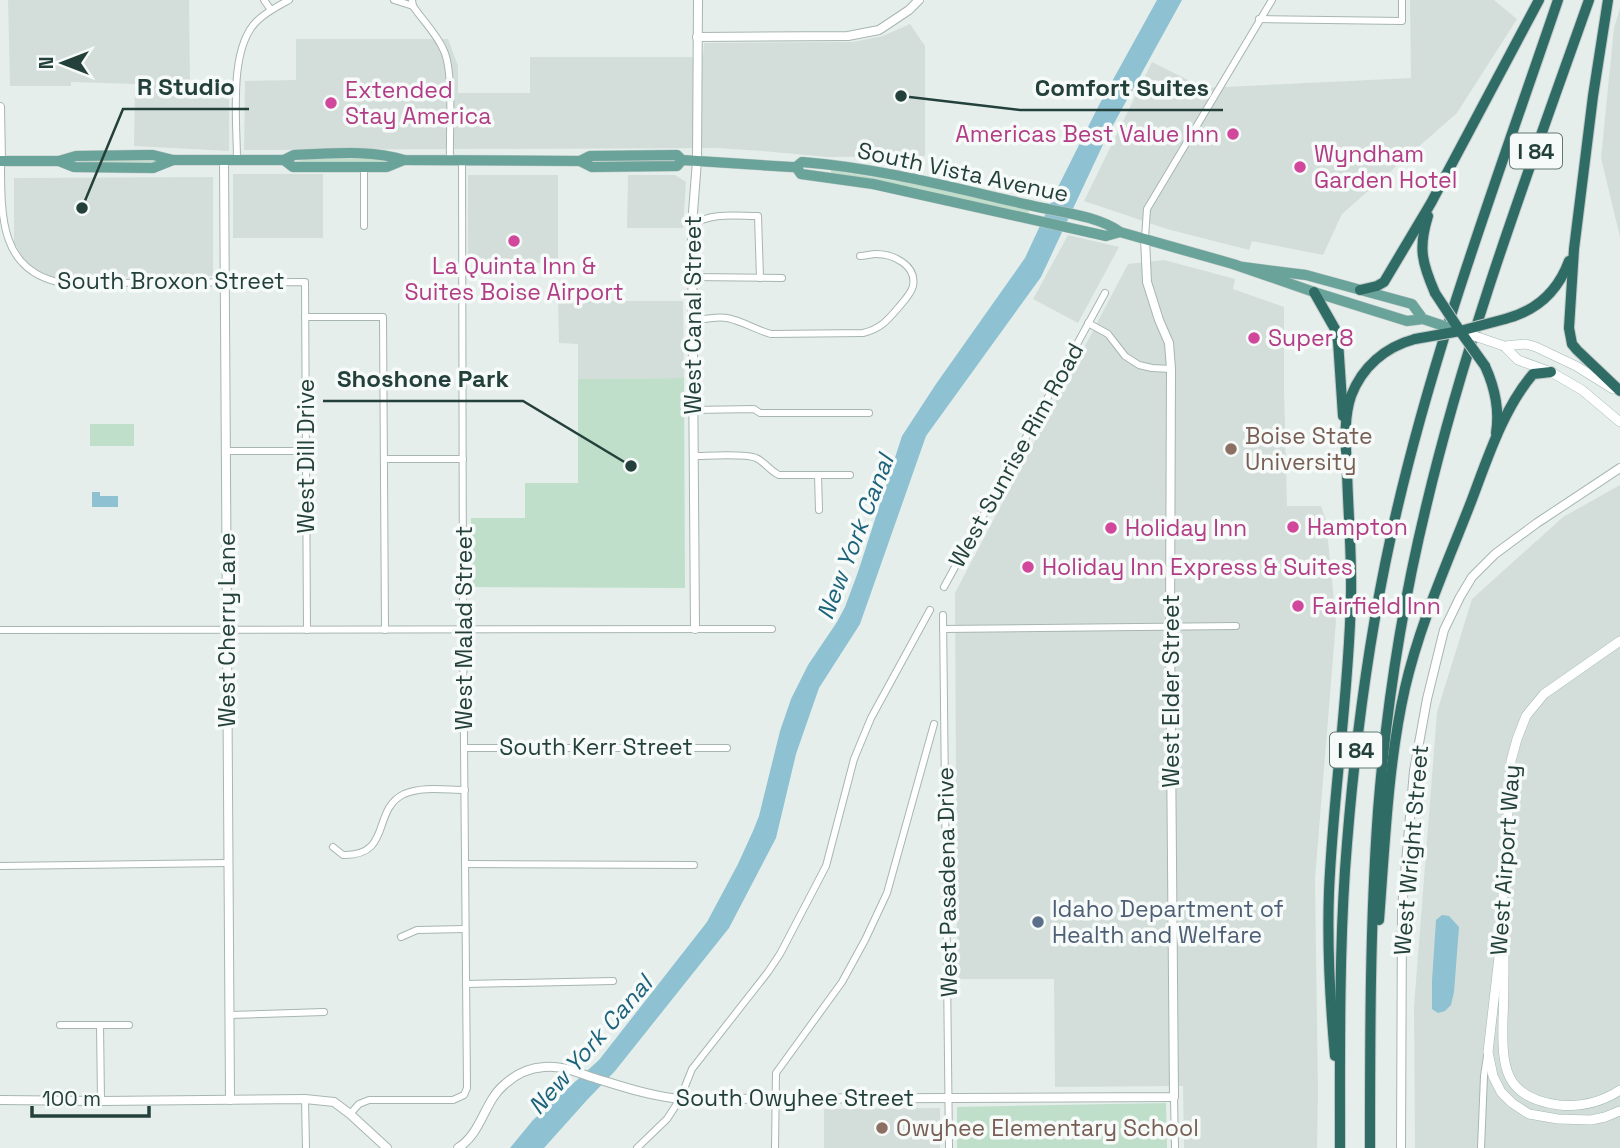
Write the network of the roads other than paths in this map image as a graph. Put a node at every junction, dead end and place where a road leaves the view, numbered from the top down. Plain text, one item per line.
1 (264, 0) edge
2 (289, 0) edge
3 (394, 0) edge
4 (698, 0) edge
5 (919, 0) edge
6 (1272, 0) edge
7 (1402, 0) edge
8 (1539, 0) edge
9 (1558, 0) edge
10 (1589, 0) edge
11 (1608, 0) edge
12 (413, 3) edge
13 (271, 10) junction
14 (1259, 19) junction
15 (697, 37) junction
16 (0, 107) edge
17 (224, 160) junction
18 (236, 160) junction
19 (284, 160) junction
20 (404, 160) junction
21 (450, 160) junction
22 (463, 160) junction
23 (0, 161) edge
24 (697, 161) junction
25 (364, 167) junction
26 (796, 167) junction
27 (1431, 203) junction
28 (692, 225) junction
29 (364, 226) dead end
30 (1120, 232) junction
31 (1145, 238) junction
32 (1573, 248) junction
33 (860, 256) dead end
34 (1243, 267) junction
35 (692, 277) junction
36 (760, 278) junction
37 (782, 278) dead end
38 (225, 282) junction
39 (305, 282) joint
40 (1360, 290) junction
41 (1314, 292) junction
42 (1105, 293) dead end
43 (305, 317) junction
44 (1423, 319) junction
45 (693, 320) junction
46 (1088, 323) junction
47 (1460, 331) junction
48 (1504, 346) junction
49 (1171, 369) junction
50 (1551, 372) junction
51 (1620, 393) edge
52 (693, 410) junction
53 (869, 413) dead end
54 (1620, 422) edge
55 (1494, 443) junction
56 (1346, 444) junction
57 (306, 451) junction
58 (226, 452) junction
59 (694, 456) junction
60 (384, 459) junction
61 (463, 459) junction
62 (1620, 468) edge
63 (818, 475) junction
64 (850, 475) dead end
65 (819, 510) dead end
66 (944, 587) dead end
67 (930, 610) dead end
68 (943, 615) dead end
69 (1170, 626) junction
70 (1236, 626) dead end
71 (385, 629) junction
72 (463, 629) junction
73 (695, 629) junction
74 (772, 629) dead end
75 (943, 629) junction
76 (0, 630) edge
77 (227, 630) junction
78 (307, 630) junction
79 (1620, 641) edge
80 (934, 724) dead end
81 (464, 748) junction
82 (727, 748) dead end
83 (465, 790) junction
84 (333, 847) dead end
85 (228, 863) junction
86 (465, 864) junction
87 (694, 865) dead end
88 (0, 866) edge
89 (1503, 922) junction
90 (465, 929) junction
91 (401, 937) dead end
92 (613, 981) dead end
93 (466, 984) junction
94 (324, 1012) dead end
95 (229, 1015) junction
96 (60, 1025) dead end
97 (100, 1025) junction
98 (129, 1025) dead end
99 (1370, 1034) junction
100 (1488, 1052) junction
101 (1620, 1090) edge
102 (1174, 1097) junction
103 (305, 1098) junction
104 (949, 1098) junction
105 (680, 1099) junction
106 (775, 1099) junction
107 (0, 1100) edge
108 (230, 1100) junction
109 (101, 1101) junction
110 (1620, 1111) edge
111 (350, 1114) junction
112 (1340, 1128) junction
113 (306, 1148) edge
114 (387, 1148) edge
115 (458, 1148) edge
116 (637, 1148) edge
117 (775, 1148) edge
118 (949, 1148) edge
119 (1175, 1148) edge
120 (1340, 1148) edge
121 (1370, 1148) edge
122 (1401, 1148) edge
123 (1481, 1148) edge

1 - 13 street
2 - 13 street
3 - 12 street
4 - 15 street, West Canal Street
5 - 15 street
6 - 14 street
7 - 14 street
8 - 27 highway
9 - 112 highway, I 84
10 - 99 highway, I 84
11 - 32 highway
12 - 21 street
13 - 18 street
14 - 31 street
15 - 24 street, West Canal Street
16 - 23 street
17 - 18 main road, South Vista Avenue
17 - 23 main road, South Vista Avenue
17 - 38 street, West Cherry Lane
18 - 19 main road, South Vista Avenue
19 - 20 main road, South Vista Avenue
19 - 25 main road, South Vista Avenue
20 - 21 main road, South Vista Avenue
20 - 25 main road, South Vista Avenue
21 - 22 main road, South Vista Avenue
22 - 24 main road, South Vista Avenue
22 - 61 street, West Malad Street
23 - 38 street, South Broxon Street
24 - 26 main road, South Vista Avenue
24 - 28 street, West Canal Street
25 - 29 street
26 - 30 main road, South Vista Avenue
26 - 30 main road, South Vista Avenue
27 - 40 highway
27 - 47 highway, bridge
28 - 35 street, West Canal Street
28 - 36 street
30 - 31 main road, South Vista Avenue
31 - 34 main road, South Vista Avenue
31 - 49 street, West Elder Street
32 - 47 highway, bridge
32 - 51 highway
33 - 45 street
34 - 40 main road, South Vista Avenue
34 - 41 main road, South Vista Avenue
35 - 36 street
35 - 45 street, West Canal Street
36 - 37 street
38 - 39 street, South Broxon Street
38 - 58 street, West Cherry Lane
39 - 43 street, West Dill Drive
40 - 44 main road, South Vista Avenue
41 - 44 main road, South Vista Avenue
41 - 56 highway
42 - 46 street, West Sunrise Rim Road
43 - 57 street, West Dill Drive
43 - 60 street, South Broxon Street
44 - 47 main road, South Vista Avenue, bridge
45 - 52 street, West Canal Street
46 - 49 street, West Sunrise Rim Road
46 - 66 street, West Sunrise Rim Road
47 - 48 main road, South Vista Avenue, bridge
47 - 55 highway, bridge
47 - 56 highway, bridge
48 - 50 main road, South Vista Avenue
48 - 51 main road, South Vista Avenue
49 - 69 street, West Elder Street
50 - 54 main road, South Vista Avenue
50 - 55 highway
52 - 53 street
52 - 59 street, West Canal Street
55 - 99 highway
56 - 112 highway
57 - 58 street
57 - 78 street, West Dill Drive
58 - 77 street, West Cherry Lane
59 - 63 street
59 - 73 street, West Canal Street
60 - 61 street
60 - 71 street
61 - 72 street, West Malad Street
62 - 122 street, West Wright Street
63 - 64 street
63 - 65 street
67 - 105 street
68 - 75 street, West Pasadena Drive
69 - 70 street
69 - 75 street
69 - 102 street, West Elder Street
71 - 72 street
71 - 78 street
72 - 73 street
72 - 81 street, West Malad Street
73 - 74 street
75 - 104 street, West Pasadena Drive
76 - 77 street
77 - 78 street
77 - 85 street, West Cherry Lane
79 - 89 main road, West Airport Way
80 - 106 street
81 - 82 street, South Kerr Street
81 - 83 street, West Malad Street
83 - 84 street
83 - 86 street, West Malad Street
85 - 88 street
85 - 95 street, West Cherry Lane
86 - 87 street
86 - 90 street, West Malad Street
89 - 100 main road, West Airport Way
89 - 101 main road
90 - 91 street
90 - 93 street, West Malad Street
92 - 93 street
93 - 111 street, West Malad Street
94 - 95 street
95 - 108 street, West Cherry Lane
96 - 97 street
97 - 98 street
97 - 109 street
99 - 121 highway, I 84
100 - 110 main road
100 - 123 street, West Airport Way
102 - 104 street, South Owyhee Street
102 - 119 street, West Elder Street
103 - 108 street
103 - 111 street
103 - 113 street
104 - 106 street, South Owyhee Street
104 - 118 street, West Pasadena Drive
105 - 106 street, South Owyhee Street
105 - 115 street, South Owyhee Street
105 - 116 street
106 - 117 street
107 - 109 street
108 - 109 street
111 - 114 street
112 - 120 highway, I 84

